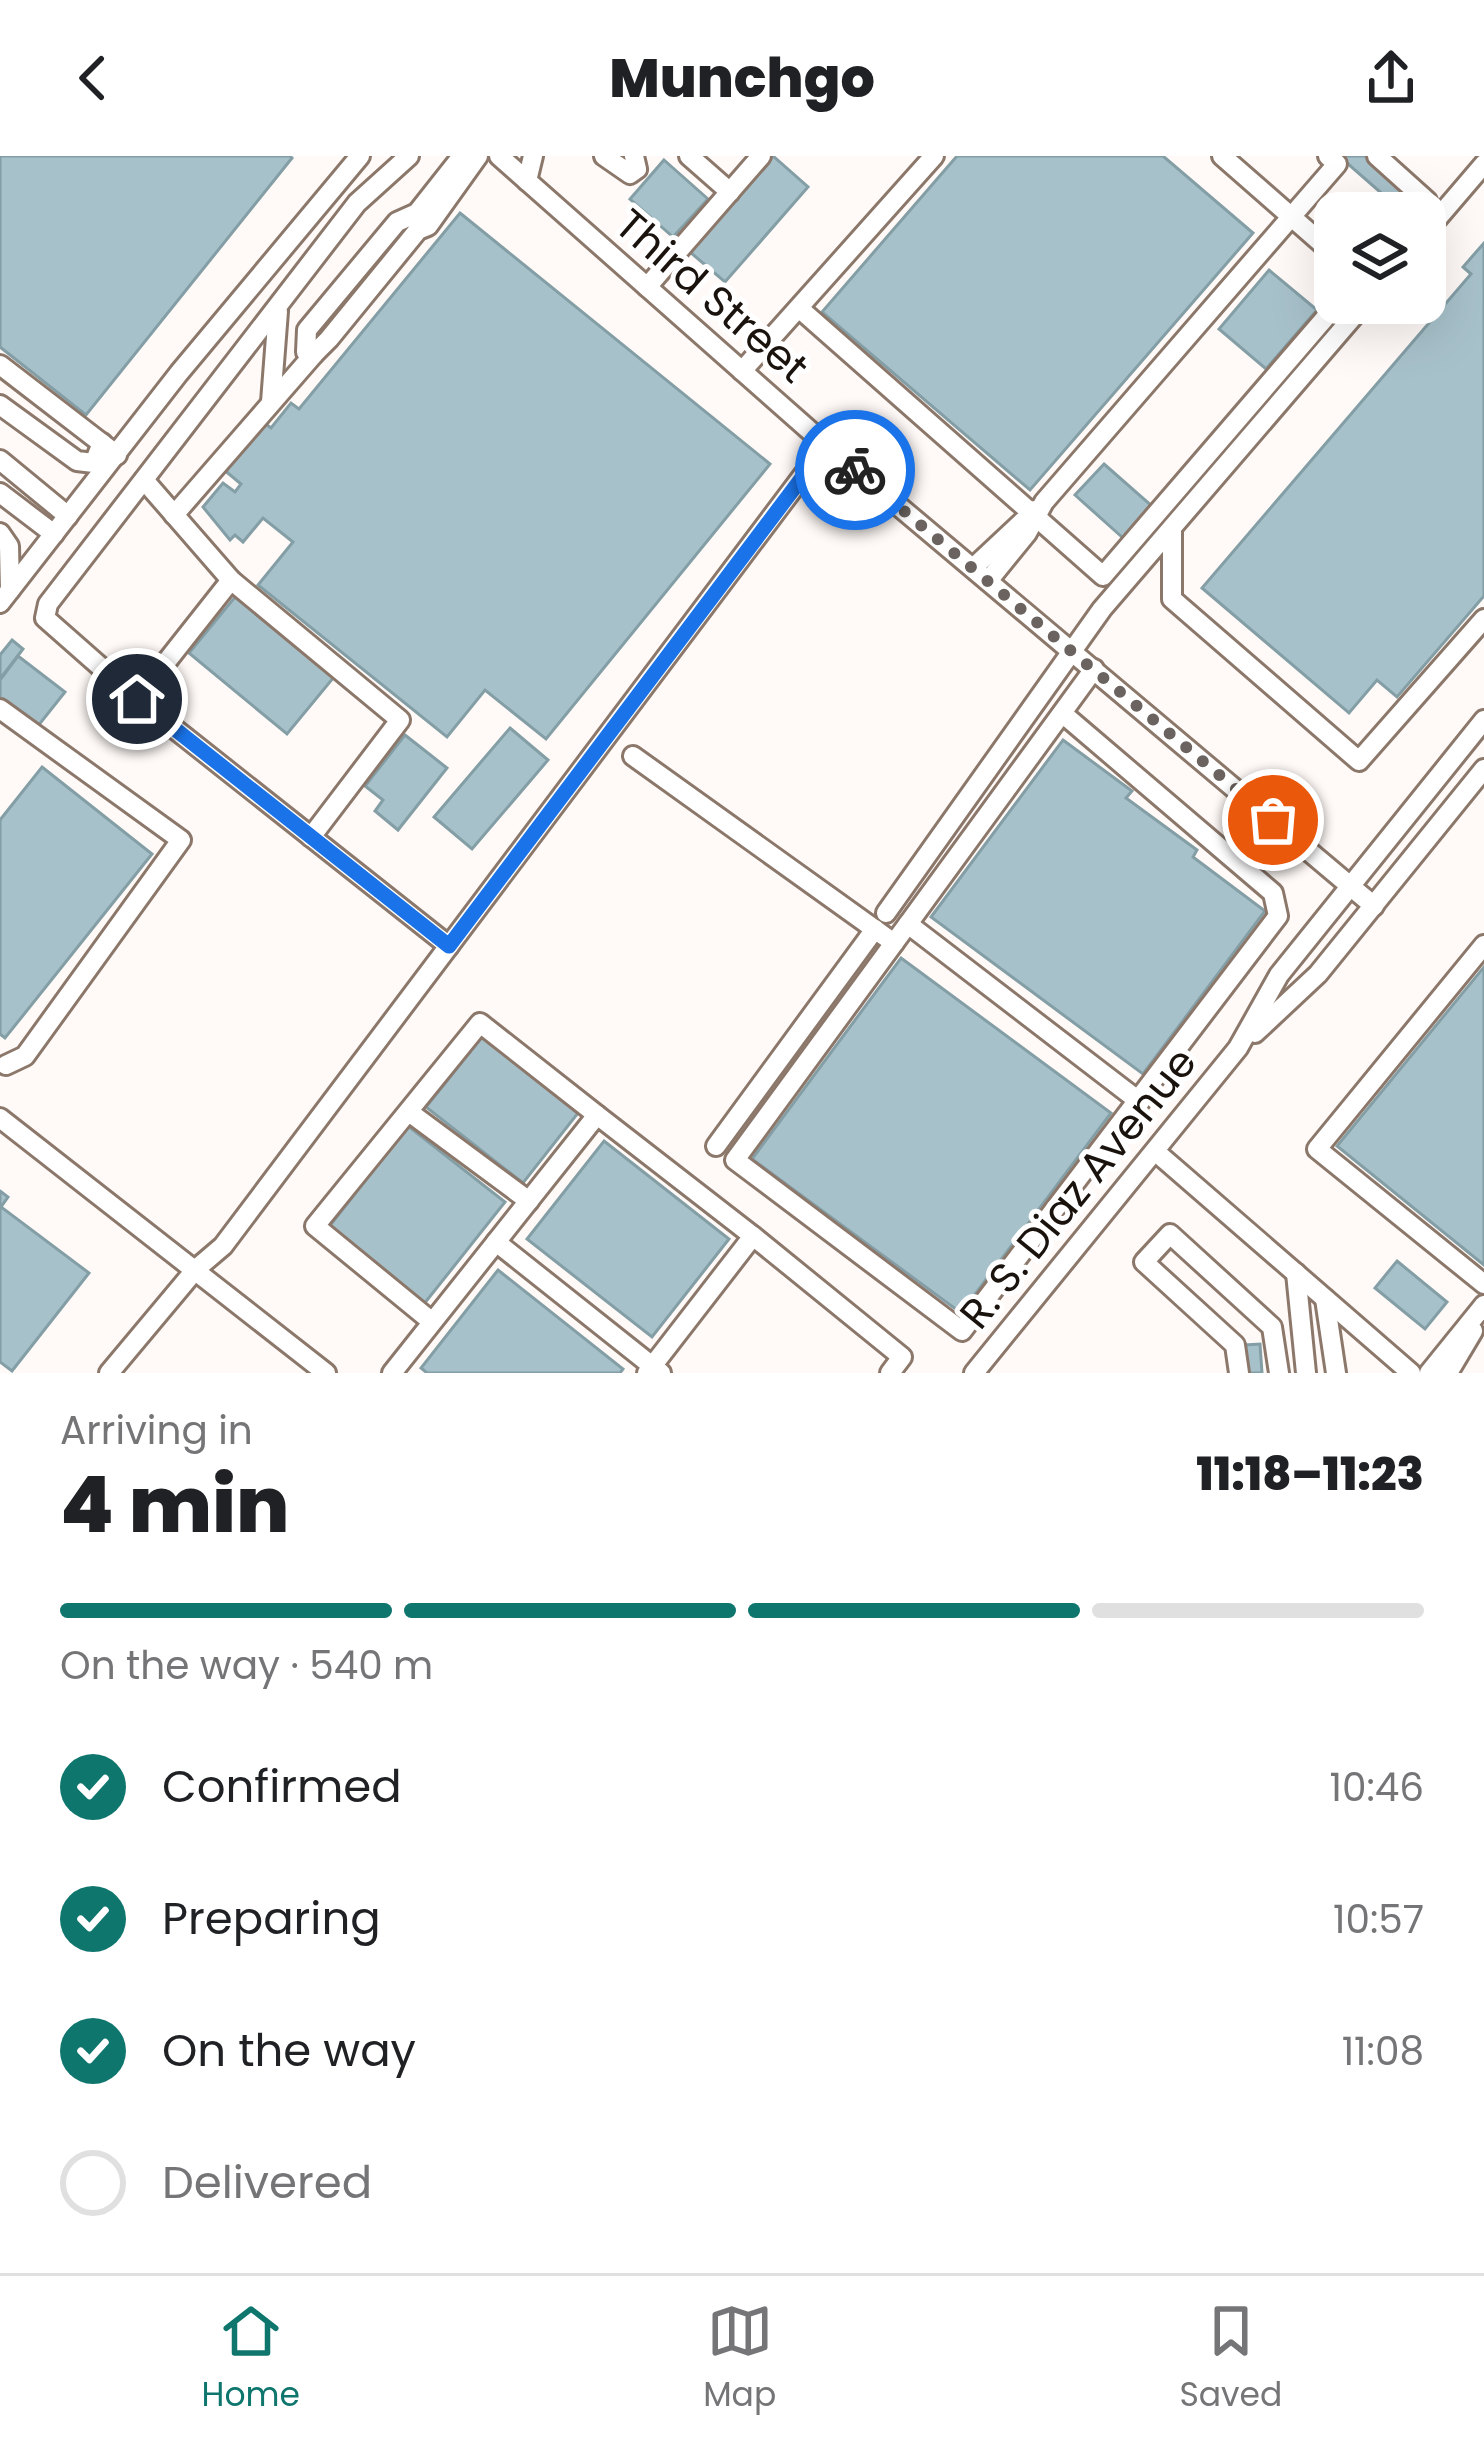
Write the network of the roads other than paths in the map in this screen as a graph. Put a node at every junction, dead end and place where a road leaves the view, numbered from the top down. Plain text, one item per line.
1 (360, 156) edge
2 (409, 156) edge
3 (461, 156) edge
4 (478, 156) edge
5 (499, 156) edge
6 (533, 156) edge
7 (604, 156) edge
8 (634, 156) edge
9 (689, 156) edge
10 (761, 156) edge
11 (934, 156) edge
12 (1222, 156) edge
13 (1328, 156) edge
14 (1377, 156) edge
15 (1484, 164) edge
16 (527, 181) junction
17 (730, 192) junction
18 (1417, 192) edge
19 (1446, 208) edge
20 (1292, 216) junction
21 (1314, 236) edge
22 (647, 287) junction
23 (800, 309) junction
24 (278, 310) junction
25 (1320, 324) edge
26 (1347, 324) edge
27 (314, 354) junction
28 (0, 365) edge
29 (742, 371) junction
30 (271, 402) junction
31 (0, 405) edge
32 (826, 446) junction
33 (109, 449) junction
34 (0, 460) edge
35 (144, 481) junction
36 (0, 493) edge
37 (1037, 511) junction
38 (174, 515) junction
39 (68, 516) junction
40 (1172, 530) junction
41 (0, 533) edge
42 (54, 534) junction
43 (980, 574) junction
44 (231, 580) junction
45 (5, 596) edge
46 (1484, 619) edge
47 (1075, 653) junction
48 (1094, 669) junction
49 (137, 699) junction
50 (0, 709) edge
51 (1062, 713) junction
52 (1484, 720) edge
53 (633, 756) dead end
54 (1484, 769) edge
55 (311, 837) junction
56 (1350, 885) junction
57 (1375, 906) junction
58 (880, 921) junction
59 (908, 924) junction
60 (894, 943) junction
61 (1484, 945) edge
62 (449, 946) junction
63 (1238, 1048) junction
64 (2, 1066) edge
65 (1140, 1102) junction
66 (409, 1112) junction
67 (597, 1115) junction
68 (0, 1118) edge
69 (716, 1146) dead end
70 (1156, 1152) junction
71 (529, 1201) junction
72 (753, 1236) junction
73 (496, 1242) junction
74 (196, 1269) junction
75 (1296, 1273) junction
76 (1484, 1284) edge
77 (1325, 1299) junction
78 (1484, 1308) edge
79 (431, 1321) junction
80 (398, 1371) edge
81 (653, 1371) edge
82 (1437, 1372) edge
83 (109, 1373) edge
84 (326, 1373) edge
85 (890, 1373) edge
86 (974, 1373) edge
87 (1239, 1373) edge
88 (1279, 1373) edge
89 (1306, 1373) edge
90 (1336, 1373) edge
91 (1411, 1373) edge

1 - 33 street
2 - 24 street
3 - 27 street
4 - 27 street
5 - 16 street, Third Street
6 - 16 street
7 - 8 street
9 - 17 street
10 - 17 street
11 - 23 street
12 - 20 street
13 - 20 street
14 - 18 street
15 - 19 street
16 - 22 street, Third Street
17 - 22 street
20 - 21 street
20 - 37 street
22 - 29 street, Third Street
23 - 29 street
23 - 37 street
24 - 30 street
24 - 35 street
25 - 37 street
26 - 40 street
27 - 30 street
28 - 33 street
29 - 32 street, Third Street
30 - 38 street
31 - 33 street
32 - 43 street, Third Street
32 - 62 street
33 - 39 street
34 - 39 street
35 - 38 street
35 - 49 street
36 - 42 street
37 - 43 street
38 - 44 street
39 - 42 street
40 - 46 street
40 - 47 street
41 - 45 street
42 - 45 street
43 - 47 street, Third Street
44 - 49 street
44 - 55 street
47 - 48 street, Third Street
47 - 58 street
48 - 51 street
48 - 56 street, Third Street
49 - 55 street
50 - 64 street
51 - 59 street
51 - 65 street
52 - 56 street, R. S. Diaz Avenue
53 - 58 street
54 - 57 street, R. S. Diaz Avenue
55 - 62 street
56 - 57 street, Third Street
56 - 63 street, R. S. Diaz Avenue
57 - 63 street, R. S. Diaz Avenue
58 - 60 street
58 - 69 street
59 - 60 street
59 - 65 street
60 - 65 street
61 - 76 street
62 - 74 street
63 - 70 street, R. S. Diaz Avenue
66 - 67 street
66 - 71 street
66 - 79 street
67 - 71 street
67 - 72 street
68 - 74 street
70 - 75 street
70 - 86 street, R. S. Diaz Avenue
71 - 73 street
72 - 81 street
72 - 85 street
73 - 79 street
73 - 81 street
74 - 83 street
74 - 84 street
75 - 77 street
75 - 89 street
77 - 90 street
77 - 91 street
78 - 82 street
79 - 80 street
87 - 88 street

